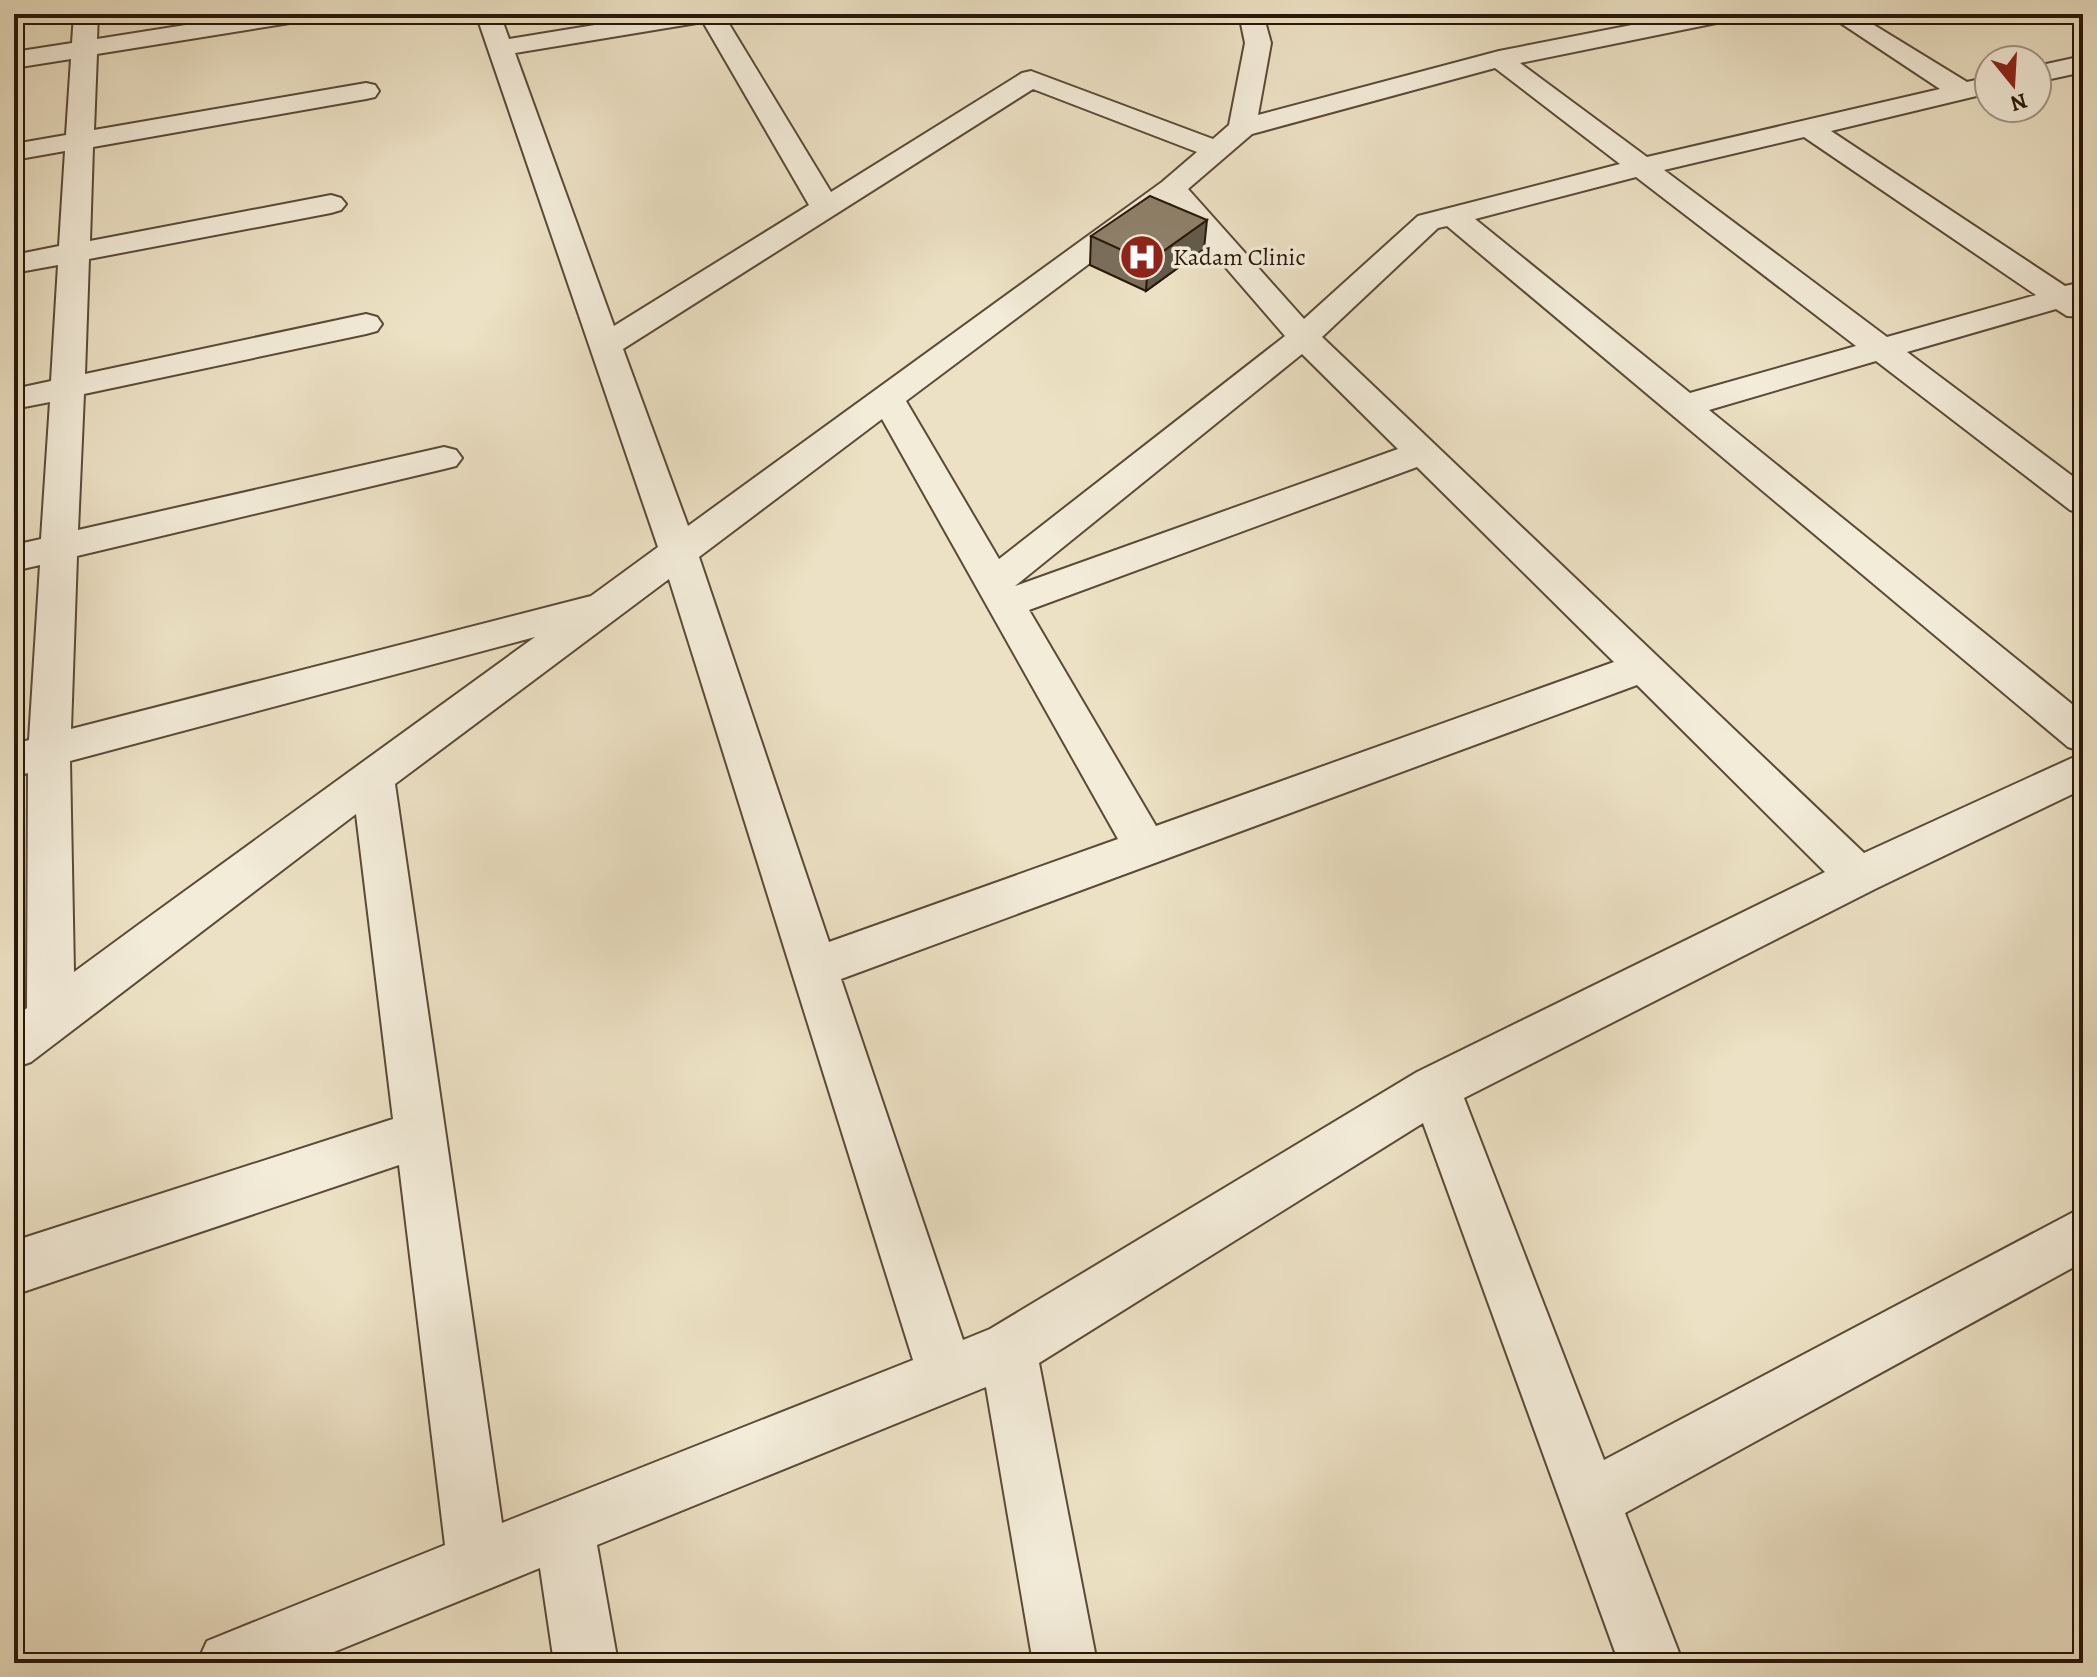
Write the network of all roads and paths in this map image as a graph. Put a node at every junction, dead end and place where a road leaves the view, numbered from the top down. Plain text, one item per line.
1 (302, 14) edge
2 (710, 14) edge
3 (1251, 14) edge
4 (1726, 14) edge
5 (1839, 14) edge
6 (1657, 20) edge
7 (494, 31) edge
8 (85, 32) edge
9 (1499, 59) junction
10 (14, 60) edge
11 (2083, 64) edge
12 (2053, 71) edge
13 (1973, 87) edge
14 (1973, 88) edge
15 (366, 91) dead end
16 (1807, 127) junction
17 (1229, 138) junction
18 (81, 140) junction
19 (14, 152) edge
20 (1642, 167) junction
21 (1172, 188) junction
22 (331, 204) dead end
23 (825, 207) junction
24 (1453, 216) junction
25 (75, 253) junction
26 (14, 264) edge
27 (2075, 300) edge
28 (366, 324) dead end
29 (1303, 337) junction
30 (606, 345) junction
31 (1882, 349) junction
32 (69, 387) junction
33 (14, 399) edge
34 (888, 400) junction
35 (1684, 406) junction
36 (1422, 453) junction
37 (444, 458) dead end
38 (2083, 502) edge
39 (60, 547) junction
40 (679, 553) junction
41 (14, 558) edge
42 (1000, 594) junction
43 (611, 603) junction
44 (1644, 667) junction
45 (2083, 736) edge
46 (32, 756) edge
47 (2083, 770) edge
48 (373, 778) junction
49 (1146, 848) junction
50 (1859, 876) junction
51 (814, 968) junction
52 (51, 1018) junction
53 (14, 1046) edge
54 (1435, 1088) junction
55 (420, 1134) junction
56 (2083, 1233) edge
57 (14, 1268) edge
58 (1008, 1350) junction
59 (946, 1375) junction
60 (1590, 1500) junction
61 (564, 1529) junction
62 (478, 1564) junction
63 (229, 1663) edge
64 (586, 1663) edge
65 (1065, 1663) edge
66 (1651, 1663) edge

1 - 8 street
2 - 7 street
2 - 23 street
3 - 17 street
4 - 6 street
5 - 13 street
6 - 9 street
7 - 30 street
8 - 10 street
8 - 18 street
9 - 17 street
9 - 20 street
11 - 12 street
14 - 16 street
15 - 18 street
16 - 20 street
16 - 27 street
17 - 21 street
17 - 23 street
18 - 19 street
18 - 25 street
20 - 24 street
20 - 31 street
21 - 29 street
21 - 34 street
22 - 25 street
23 - 30 street
24 - 29 street
24 - 35 street
25 - 26 street
25 - 32 street
27 - 31 street
28 - 32 street
29 - 36 street
29 - 42 street
30 - 40 street
31 - 35 street
31 - 38 street
32 - 33 street
32 - 39 street
34 - 40 street
34 - 42 street
35 - 45 street
36 - 42 street
36 - 44 street
37 - 39 street
39 - 41 street
39 - 46 street
40 - 43 street
40 - 51 street
42 - 49 street
43 - 46 street
43 - 48 street
44 - 49 street
44 - 50 street
46 - 52 street
47 - 50 street
48 - 52 street
48 - 55 street
49 - 51 street
50 - 54 street
51 - 59 street
52 - 53 street
54 - 58 street
54 - 60 street
55 - 57 street
55 - 62 street
56 - 60 street
58 - 59 street
58 - 65 street
59 - 61 street
60 - 66 street
61 - 62 street
61 - 64 street
62 - 63 street

